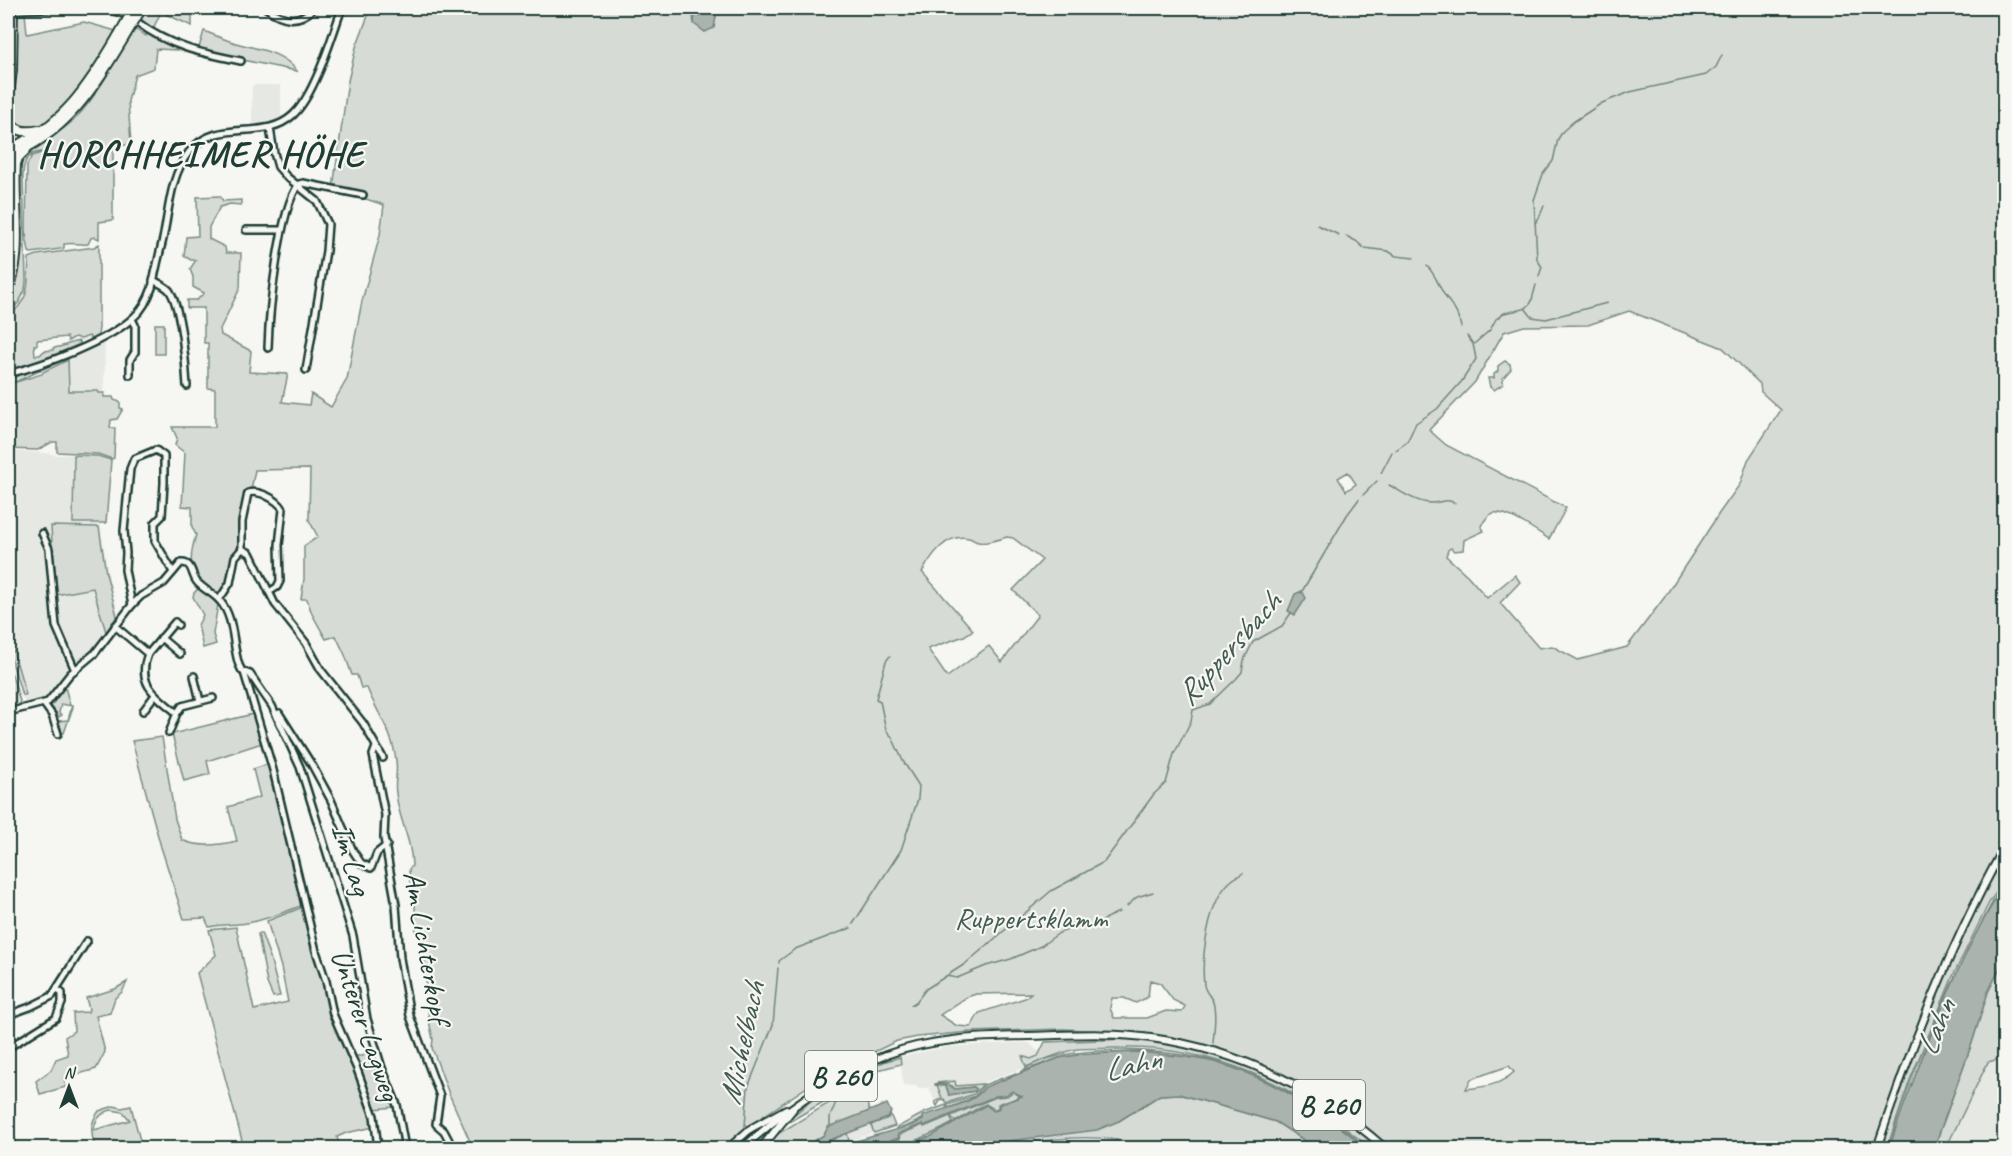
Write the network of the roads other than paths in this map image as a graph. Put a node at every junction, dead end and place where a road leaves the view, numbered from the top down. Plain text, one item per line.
1 (63, 8) edge
2 (106, 8) edge
3 (134, 8) edge
4 (142, 8) edge
5 (266, 8) edge
6 (314, 8) edge
7 (342, 8) edge
8 (12, 9) edge
9 (126, 15) dead end
10 (137, 22) dead end
11 (8, 25) edge
12 (121, 37) junction
13 (241, 61) dead end
14 (8, 103) edge
15 (8, 117) edge
16 (46, 128) junction
17 (270, 128) junction
18 (29, 147) junction
19 (8, 149) edge
20 (8, 156) edge
21 (8, 181) edge
22 (298, 185) junction
23 (363, 195) dead end
24 (246, 230) dead end
25 (282, 230) junction
26 (8, 257) edge
27 (153, 280) junction
28 (8, 291) edge
29 (132, 319) junction
30 (268, 348) dead end
31 (306, 370) dead end
32 (8, 374) edge
33 (130, 375) dead end
34 (188, 386) dead end
35 (42, 533) dead end
36 (242, 549) junction
37 (173, 572) junction
38 (269, 592) junction
39 (219, 600) junction
40 (132, 605) junction
41 (178, 625) dead end
42 (115, 626) junction
43 (161, 638) junction
44 (148, 654) junction
45 (180, 654) dead end
46 (75, 670) junction
47 (244, 672) junction
48 (194, 676) dead end
49 (155, 695) junction
50 (213, 698) dead end
51 (200, 701) junction
52 (44, 705) junction
53 (272, 706) junction
54 (8, 711) edge
55 (143, 711) dead end
56 (177, 713) junction
57 (169, 733) dead end
58 (58, 735) dead end
59 (376, 747) junction
60 (383, 758) dead end
61 (387, 845) junction
62 (2004, 848) edge
63 (87, 941) dead end
64 (56, 991) junction
65 (50, 997) junction
66 (59, 1007) junction
67 (8, 1015) edge
68 (8, 1048) edge
69 (797, 1104) junction
70 (8, 1130) edge
71 (13, 1149) edge
72 (378, 1149) edge
73 (405, 1149) edge
74 (453, 1149) edge
75 (729, 1149) edge
76 (743, 1149) edge
77 (761, 1149) edge
78 (1385, 1149) edge
79 (1877, 1149) edge

1 - 8 street
2 - 9 street
3 - 12 highway, bridge
4 - 12 highway, bridge
5 - 6 street
7 - 17 street
8 - 11 highway
8 - 14 highway
10 - 13 street
12 - 16 highway
12 - 18 highway
15 - 16 highway
16 - 19 highway
17 - 22 street
17 - 27 street
18 - 20 highway
18 - 28 highway
21 - 26 highway
22 - 23 street
22 - 25 street
22 - 31 street
24 - 25 street
25 - 30 street
27 - 29 street
27 - 34 street
29 - 32 street
29 - 33 street
35 - 46 street
36 - 38 street, Am Lichterkopf
36 - 38 street
36 - 39 street
37 - 39 street
37 - 40 street
37 - 40 street
38 - 59 street, Am Lichterkopf
39 - 47 street, Im Lag
40 - 42 street
41 - 43 street
42 - 44 street
42 - 46 street
43 - 44 street
43 - 45 street
44 - 49 street
46 - 52 street
47 - 53 street, Im Lag
47 - 72 street, Unterer Lagweg
48 - 51 street
49 - 55 street
49 - 56 street
50 - 51 street
51 - 56 street
52 - 54 street
52 - 58 street
53 - 61 street
53 - 73 street, Im Lag
56 - 57 street
59 - 60 street, Am Lichterkopf
59 - 61 street, Am Lichterkopf
61 - 74 street, Am Lichterkopf
62 - 79 main road
63 - 64 street
64 - 65 street
64 - 66 street
65 - 66 street
65 - 67 street
66 - 68 street
69 - 75 main road, B 260
69 - 76 main road, B 260
69 - 77 main road, B 260
69 - 78 main road, B 260
70 - 71 street

